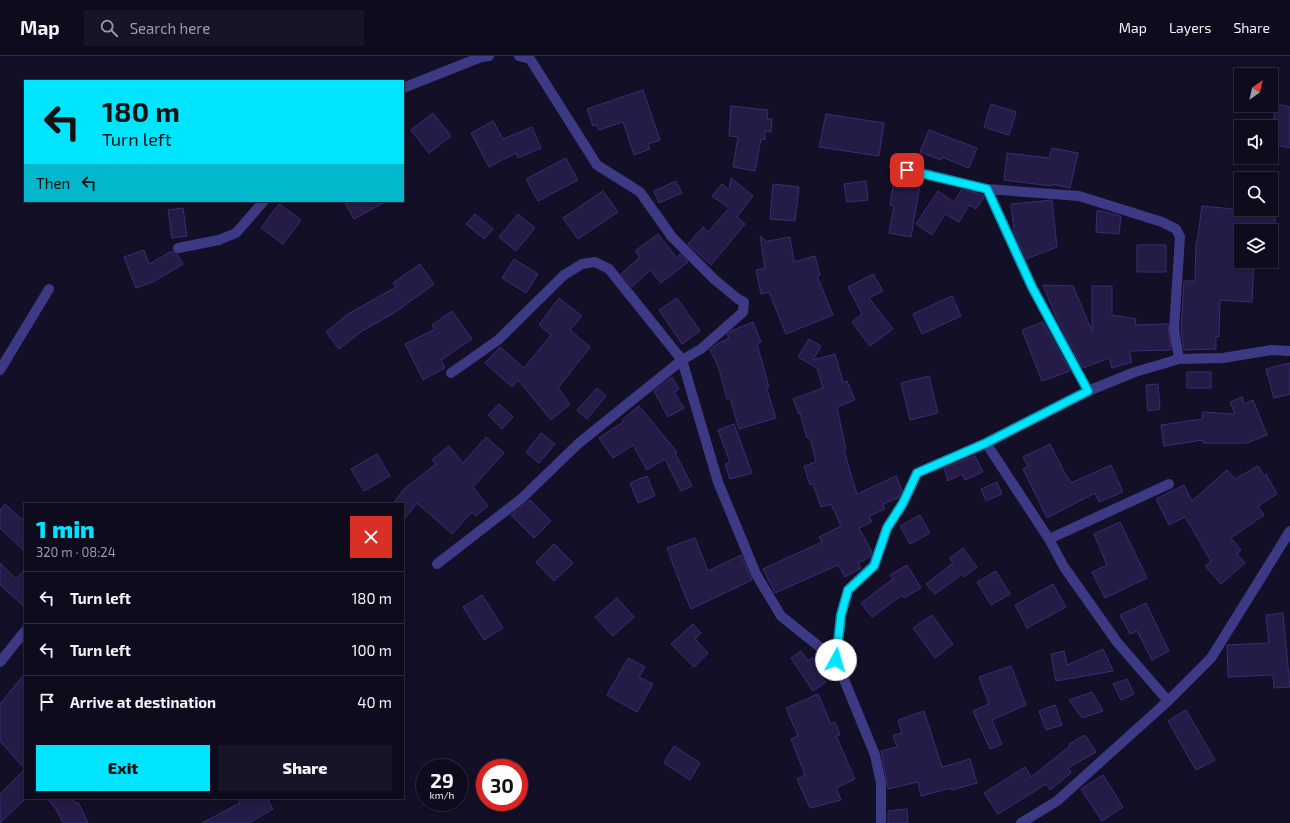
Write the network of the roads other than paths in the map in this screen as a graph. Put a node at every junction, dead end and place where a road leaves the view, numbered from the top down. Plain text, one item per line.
1 (490, 56) edge
2 (519, 56) edge
3 (404, 88) edge
4 (894, 166) dead end
5 (987, 189) junction
6 (263, 202) edge
7 (178, 248) dead end
8 (49, 289) dead end
9 (1290, 351) edge
10 (1179, 359) junction
11 (682, 360) junction
12 (0, 370) edge
13 (451, 373) dead end
14 (1088, 391) junction
15 (986, 443) junction
16 (1169, 484) dead end
17 (1290, 531) edge
18 (1049, 539) junction
19 (437, 564) dead end
20 (24, 632) edge
21 (836, 660) junction
22 (0, 662) edge
23 (1168, 701) junction
24 (881, 823) edge
25 (1021, 823) edge

1 - 3 street
2 - 11 street
4 - 5 street
5 - 10 street
5 - 14 street
6 - 7 street
8 - 12 street
9 - 10 street
10 - 14 street
11 - 13 street
11 - 19 street
11 - 21 street
14 - 15 street
15 - 18 street
15 - 21 street
16 - 18 street
17 - 23 street
18 - 23 street
20 - 22 street
21 - 24 street
23 - 25 street

